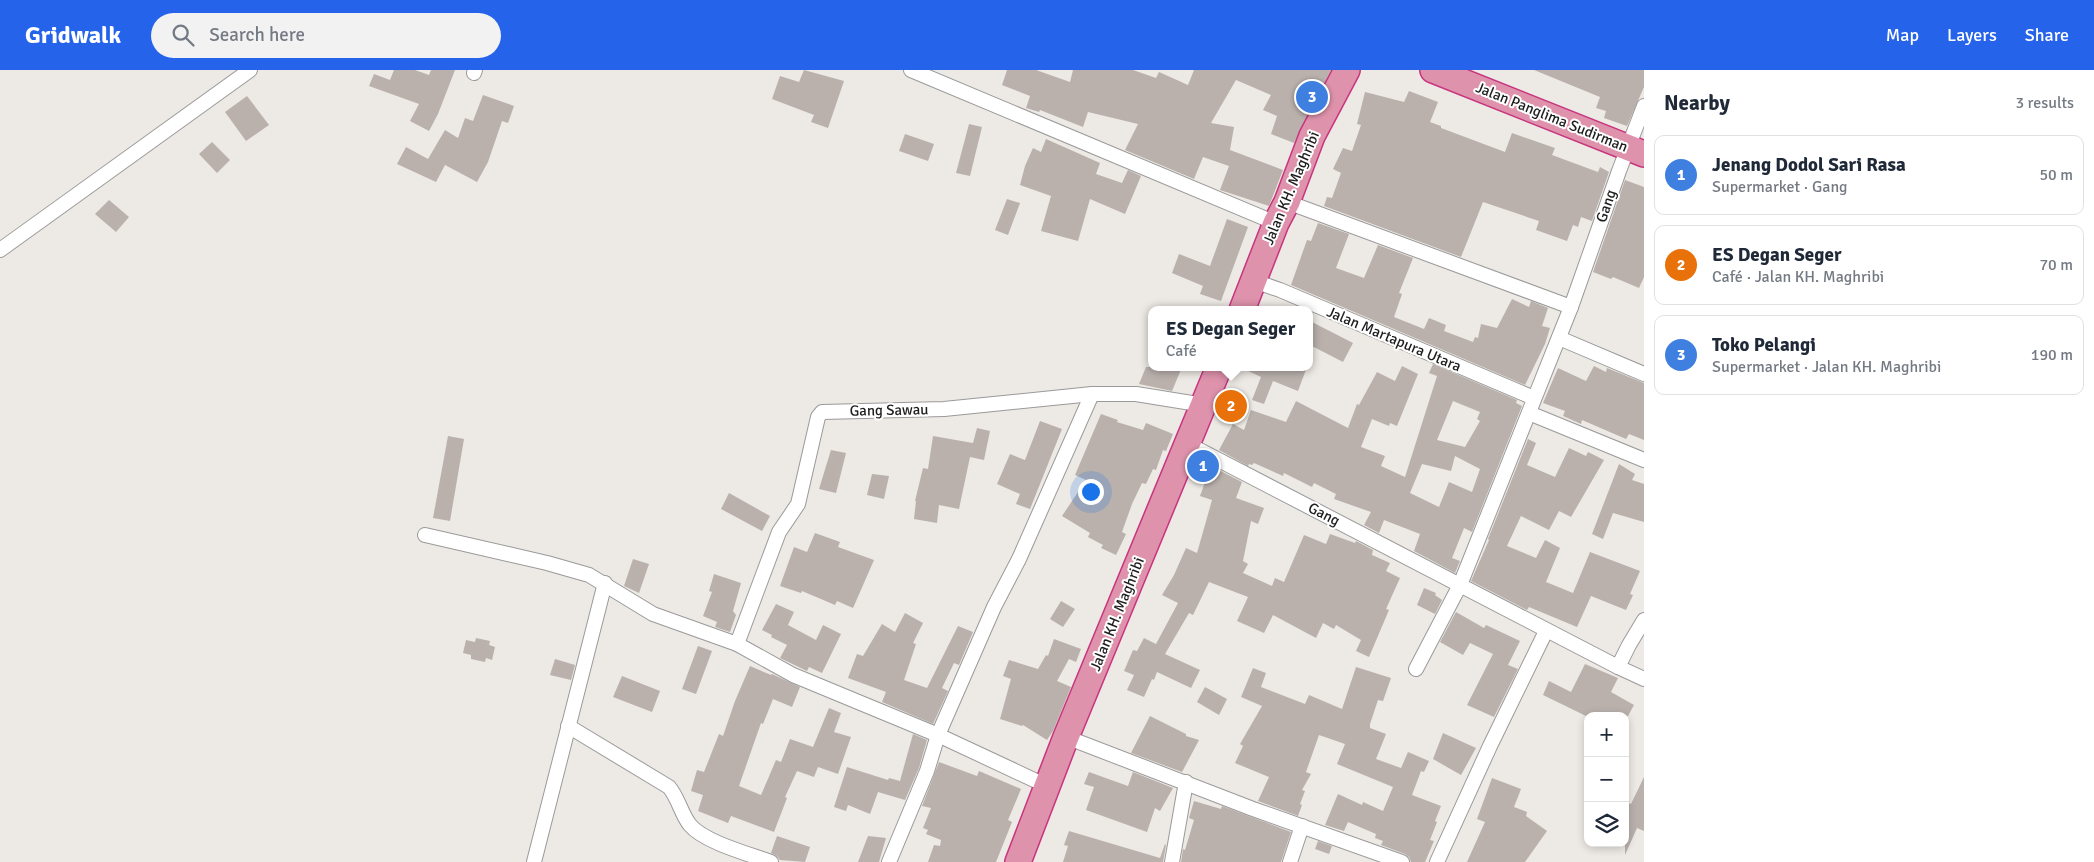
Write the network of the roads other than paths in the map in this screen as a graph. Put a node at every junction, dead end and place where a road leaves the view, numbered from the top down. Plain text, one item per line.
1 (250, 70) edge
2 (911, 70) edge
3 (1347, 70) edge
4 (1433, 70) edge
5 (1644, 106) edge
6 (1636, 150) edge
7 (1282, 212) junction
8 (0, 250) edge
9 (1254, 281) junction
10 (1244, 306) edge
11 (1571, 308) junction
12 (1558, 338) junction
13 (1217, 371) edge
14 (1644, 374) edge
15 (1092, 394) junction
16 (1534, 398) junction
17 (1204, 405) junction
18 (1528, 413) junction
19 (1188, 444) junction
20 (1644, 460) edge
21 (425, 535) dead end
22 (605, 582) junction
23 (1460, 585) junction
24 (1644, 620) edge
25 (1546, 631) junction
26 (737, 644) junction
27 (1618, 667) junction
28 (1416, 669) dead end
29 (1644, 679) edge
30 (568, 726) junction
31 (938, 735) junction
32 (1066, 738) junction
33 (1186, 782) junction
34 (1047, 786) junction
35 (1302, 826) junction
36 (534, 862) edge
37 (771, 862) edge
38 (889, 862) edge
39 (1018, 862) edge
40 (1172, 862) edge
41 (1290, 862) edge
42 (1402, 862) edge
43 (1437, 862) edge

1 - 8 street
2 - 7 street
3 - 7 highway, Jalan KH. Maghribi
4 - 6 highway, Jalan Panglima Sudirman
5 - 6 street, Gang
6 - 11 street, Gang
7 - 9 highway, Jalan KH. Maghribi
7 - 11 street
9 - 10 highway, Jalan KH. Maghribi
9 - 16 street, Jalan Martapura Utara
11 - 12 street, Gang
12 - 14 street
12 - 16 street, Gang
13 - 17 highway, Jalan KH. Maghribi
15 - 17 street, Gang Sawau
15 - 26 street, Gang Sawau
15 - 31 street
16 - 18 street, Gang
17 - 19 highway, Jalan KH. Maghribi
18 - 20 street
18 - 23 street, Gang
19 - 23 street, Gang
19 - 32 highway, Jalan KH. Maghribi
21 - 22 street
22 - 26 street
22 - 30 street
23 - 25 street, Gang
23 - 28 street
24 - 27 street
25 - 27 street, Gang
25 - 43 street
26 - 31 street
27 - 29 street, Gang
30 - 36 street
30 - 37 street
31 - 34 street
31 - 38 street
32 - 33 street
32 - 34 highway, Jalan KH. Maghribi
33 - 35 street
33 - 40 street
34 - 39 highway, Jalan KH. Maghribi
35 - 41 street
35 - 42 street

